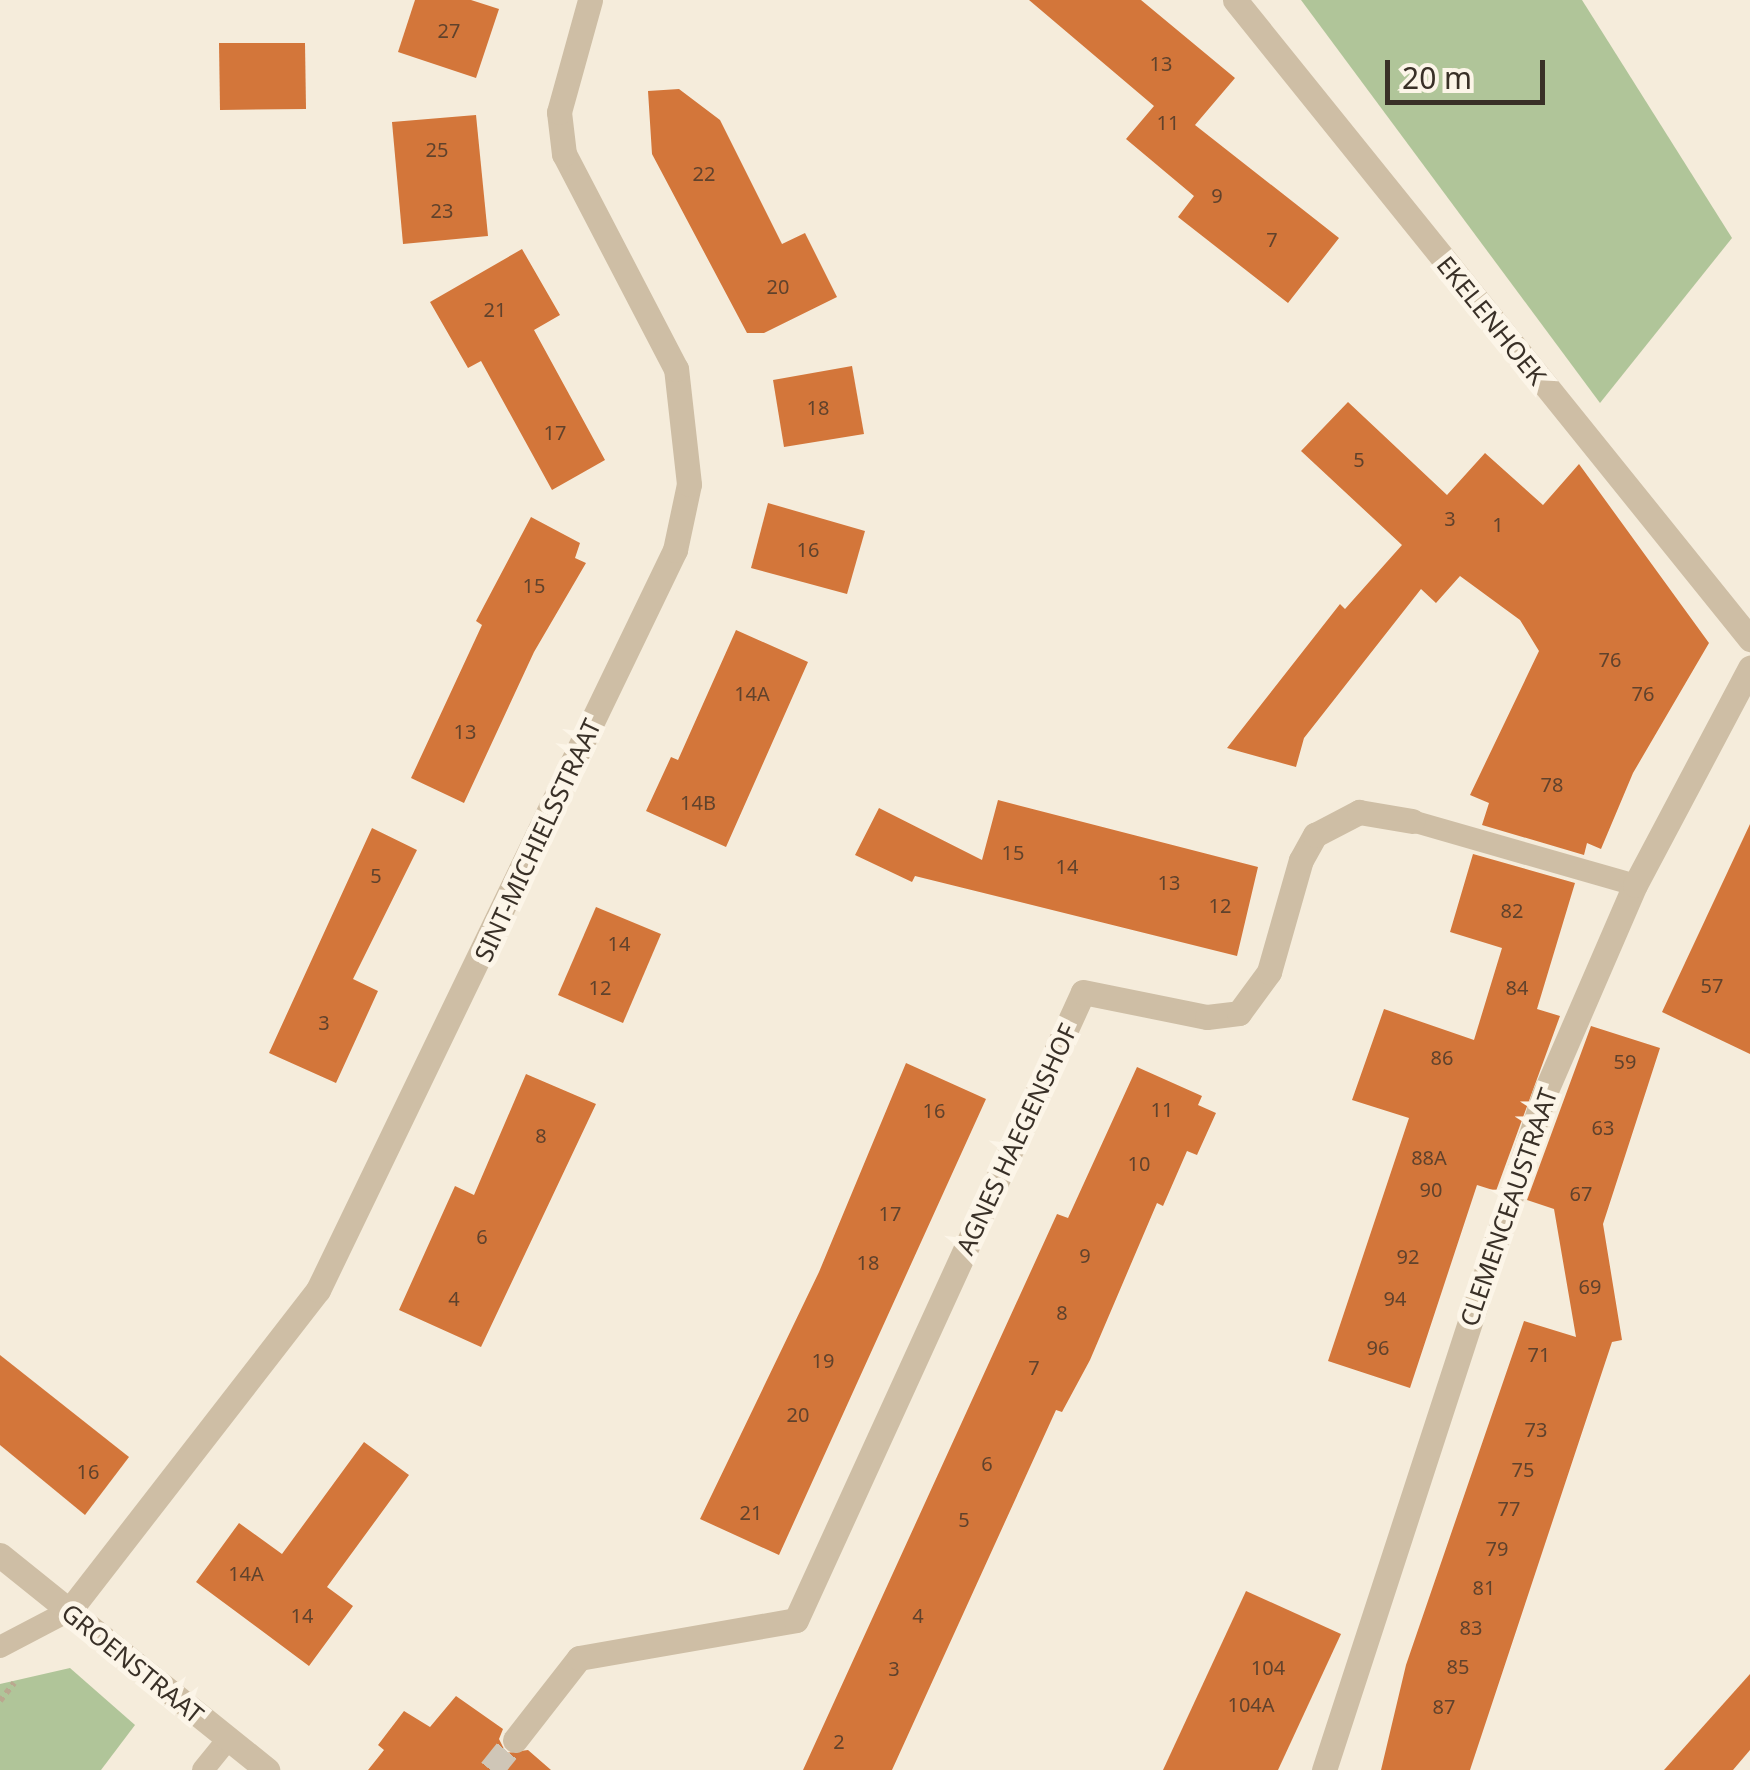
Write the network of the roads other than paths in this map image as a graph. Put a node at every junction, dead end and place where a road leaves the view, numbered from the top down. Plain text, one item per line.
1 (590, 0) edge
2 (1235, 0) edge
3 (1750, 639) edge
4 (1750, 668) edge
5 (1412, 821) joint
6 (1635, 885) junction
7 (0, 1556) edge
8 (68, 1611) junction
9 (0, 1647) edge
10 (228, 1739) junction
11 (514, 1740) tunnel mouth
12 (203, 1770) edge
13 (266, 1770) edge
14 (1324, 1770) edge

1 - 8 street, SINT-MICHIELSSTRAAT
2 - 3 street, EKELENHOEK
4 - 6 street, CLEMENCEAUSTRAAT
5 - 6 lane, AGNES HAEGENSHOF
5 - 11 street, AGNES HAEGENSHOF
6 - 14 street, CLEMENCEAUSTRAAT
7 - 8 street, GROENSTRAAT
8 - 9 lane
8 - 10 street, GROENSTRAAT
10 - 12 lane
10 - 13 street, GROENSTRAAT

